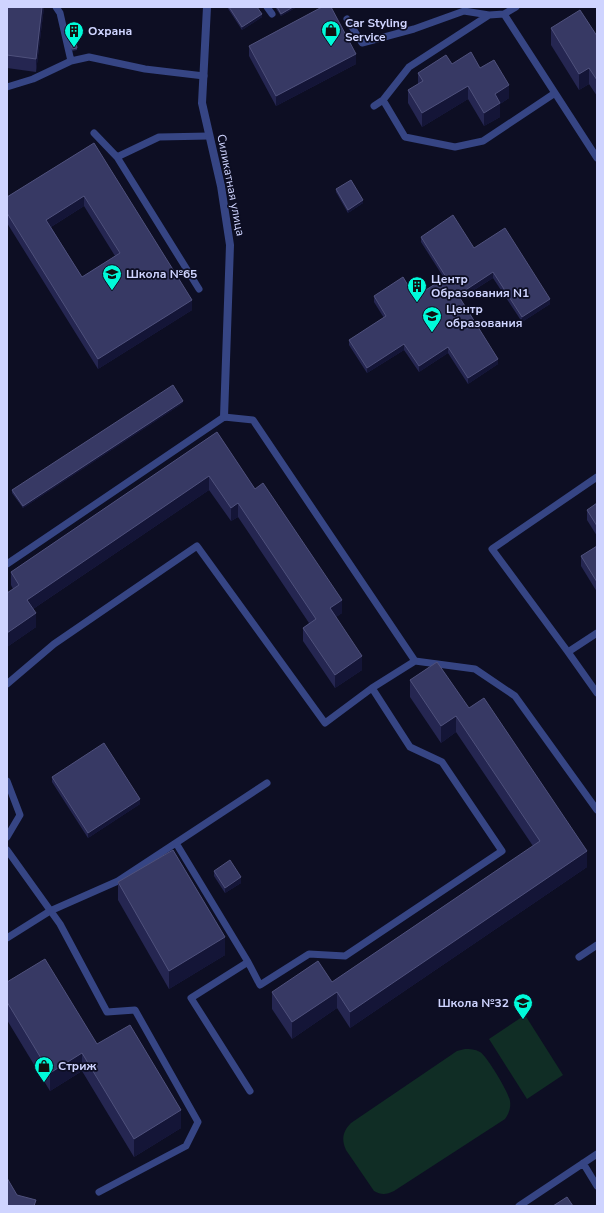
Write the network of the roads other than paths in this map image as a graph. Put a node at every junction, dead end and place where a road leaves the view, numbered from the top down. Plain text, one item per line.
1 (56, 7) edge
2 (207, 7) edge
3 (268, 7) edge
4 (516, 7) edge
5 (272, 14) dead end
6 (504, 14) junction
7 (489, 15) junction
8 (347, 19) dead end
9 (71, 61) junction
10 (204, 76) junction
11 (7, 87) edge
12 (555, 93) junction
13 (383, 100) junction
14 (374, 106) dead end
15 (94, 133) dead end
16 (209, 136) junction
17 (116, 157) junction
18 (597, 158) edge
19 (199, 289) dead end
20 (224, 417) junction
21 (597, 477) edge
22 (7, 564) edge
23 (597, 633) edge
24 (568, 652) junction
25 (415, 661) junction
26 (7, 684) edge
27 (372, 688) junction
28 (597, 693) edge
29 (7, 781) edge
30 (267, 783) dead end
31 (597, 810) edge
32 (7, 838) edge
33 (176, 843) junction
34 (7, 850) edge
35 (50, 911) junction
36 (7, 938) edge
37 (597, 945) edge
38 (579, 957) dead end
39 (248, 962) junction
40 (250, 1091) dead end
41 (597, 1154) edge
42 (583, 1163) junction
43 (597, 1186) edge
44 (99, 1192) dead end
45 (519, 1206) edge

1 - 9 lane
2 - 10 street, Силикатная улица
3 - 5 lane
4 - 6 lane
6 - 7 lane
6 - 12 lane
7 - 8 lane
7 - 13 lane
9 - 10 lane
9 - 11 lane
10 - 16 street, Силикатная улица
12 - 13 lane
12 - 18 lane
13 - 14 lane
15 - 17 lane
16 - 17 lane
16 - 20 street, Силикатная улица
17 - 19 lane
20 - 22 lane
20 - 25 lane
21 - 24 lane
23 - 24 lane
24 - 28 lane
25 - 27 lane
25 - 31 lane
26 - 27 lane
27 - 39 lane
29 - 32 lane
30 - 33 lane
33 - 35 lane
33 - 39 lane
34 - 35 lane
35 - 36 lane
35 - 44 lane
37 - 38 lane
39 - 40 lane
41 - 42 lane
42 - 43 lane
42 - 45 lane

